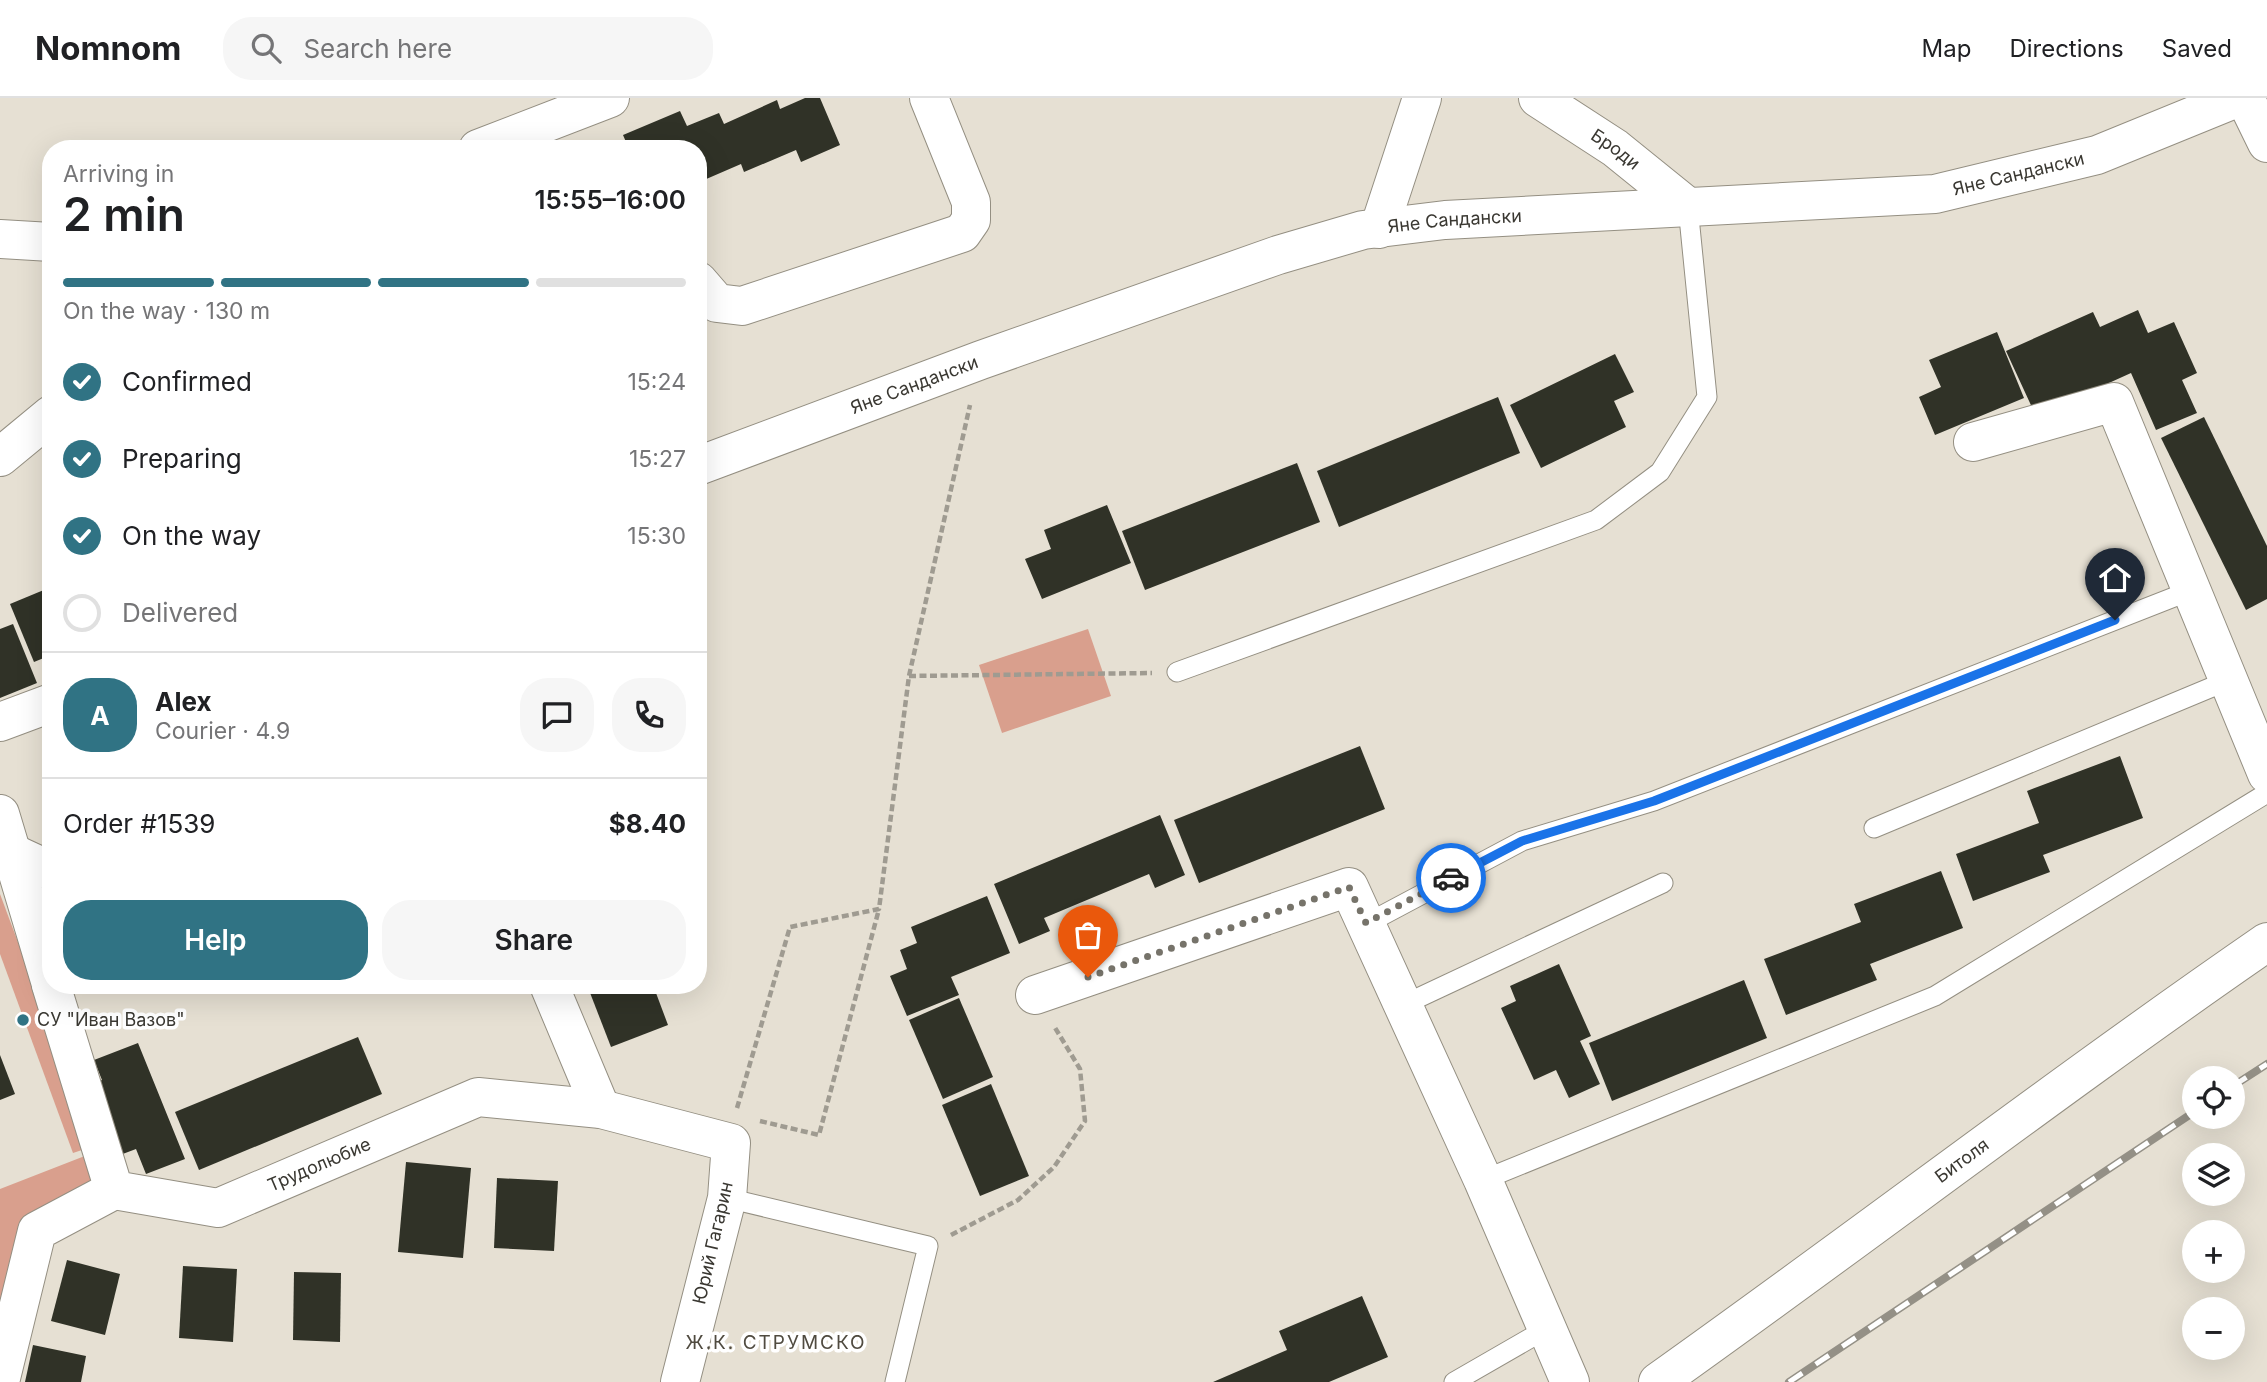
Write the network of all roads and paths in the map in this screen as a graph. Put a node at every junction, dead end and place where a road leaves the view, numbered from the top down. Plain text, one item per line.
1 (610, 98) edge
2 (929, 98) edge
3 (1422, 98) edge
4 (1538, 98) edge
5 (2237, 98) edge
6 (2245, 98) edge
7 (501, 140) edge
8 (2267, 143) edge
9 (1689, 207) junction
10 (1379, 229) junction
11 (0, 239) edge
12 (42, 241) edge
13 (707, 291) edge
14 (981, 360) junction
15 (42, 422) edge
16 (1973, 442) dead end
17 (0, 457) edge
18 (707, 463) edge
19 (2192, 590) junction
20 (1177, 672) joint
21 (909, 676) junction
22 (2229, 680) junction
23 (42, 706) edge
24 (0, 722) edge
25 (2267, 774) edge
26 (2267, 793) edge
27 (0, 814) edge
28 (1874, 828) dead end
29 (10, 852) junction
30 (42, 867) edge
31 (1663, 883) dead end
32 (879, 909) junction
33 (1366, 923) junction
34 (2267, 942) edge
35 (42, 956) edge
36 (54, 994) edge
37 (553, 994) edge
38 (1035, 995) joint
39 (1403, 1005) junction
40 (601, 1109) junction
41 (733, 1129) junction
42 (1483, 1180) junction
43 (114, 1190) junction
44 (727, 1198) junction
45 (929, 1246) junction
46 (1546, 1329) junction
47 (0, 1382) edge
48 (680, 1382) edge
49 (895, 1382) edge
50 (1454, 1382) edge
51 (1570, 1382) edge
52 (1658, 1382) edge

1 - 7 street
2 - 13 street
3 - 10 street
4 - 9 street, Броди
5 - 9 street, Яне Сандански
6 - 8 street
9 - 10 street, Яне Сандански
9 - 20 lane
10 - 14 street, Яне Сандански
11 - 12 street
14 - 18 street, Яне Сандански
14 - 21 path
15 - 17 street
16 - 19 street
19 - 22 street
19 - 33 lane
20 - 21 path
21 - 32 path
22 - 25 street
22 - 28 lane
23 - 24 street
26 - 42 lane
27 - 29 street
29 - 30 street
29 - 35 street
31 - 39 lane
32 - 41 path
32 - 41 path
33 - 38 street
33 - 39 street
34 - 52 street, Битоля
36 - 43 street
37 - 40 street
38 - 45 path
39 - 42 street
40 - 41 street, Трудолюбие
40 - 43 street, Трудолюбие
41 - 44 street, Юрий Гагарин
42 - 46 street
43 - 47 street
44 - 45 lane
44 - 48 street, Юрий Гагарин
45 - 49 lane
46 - 50 lane
46 - 51 street

